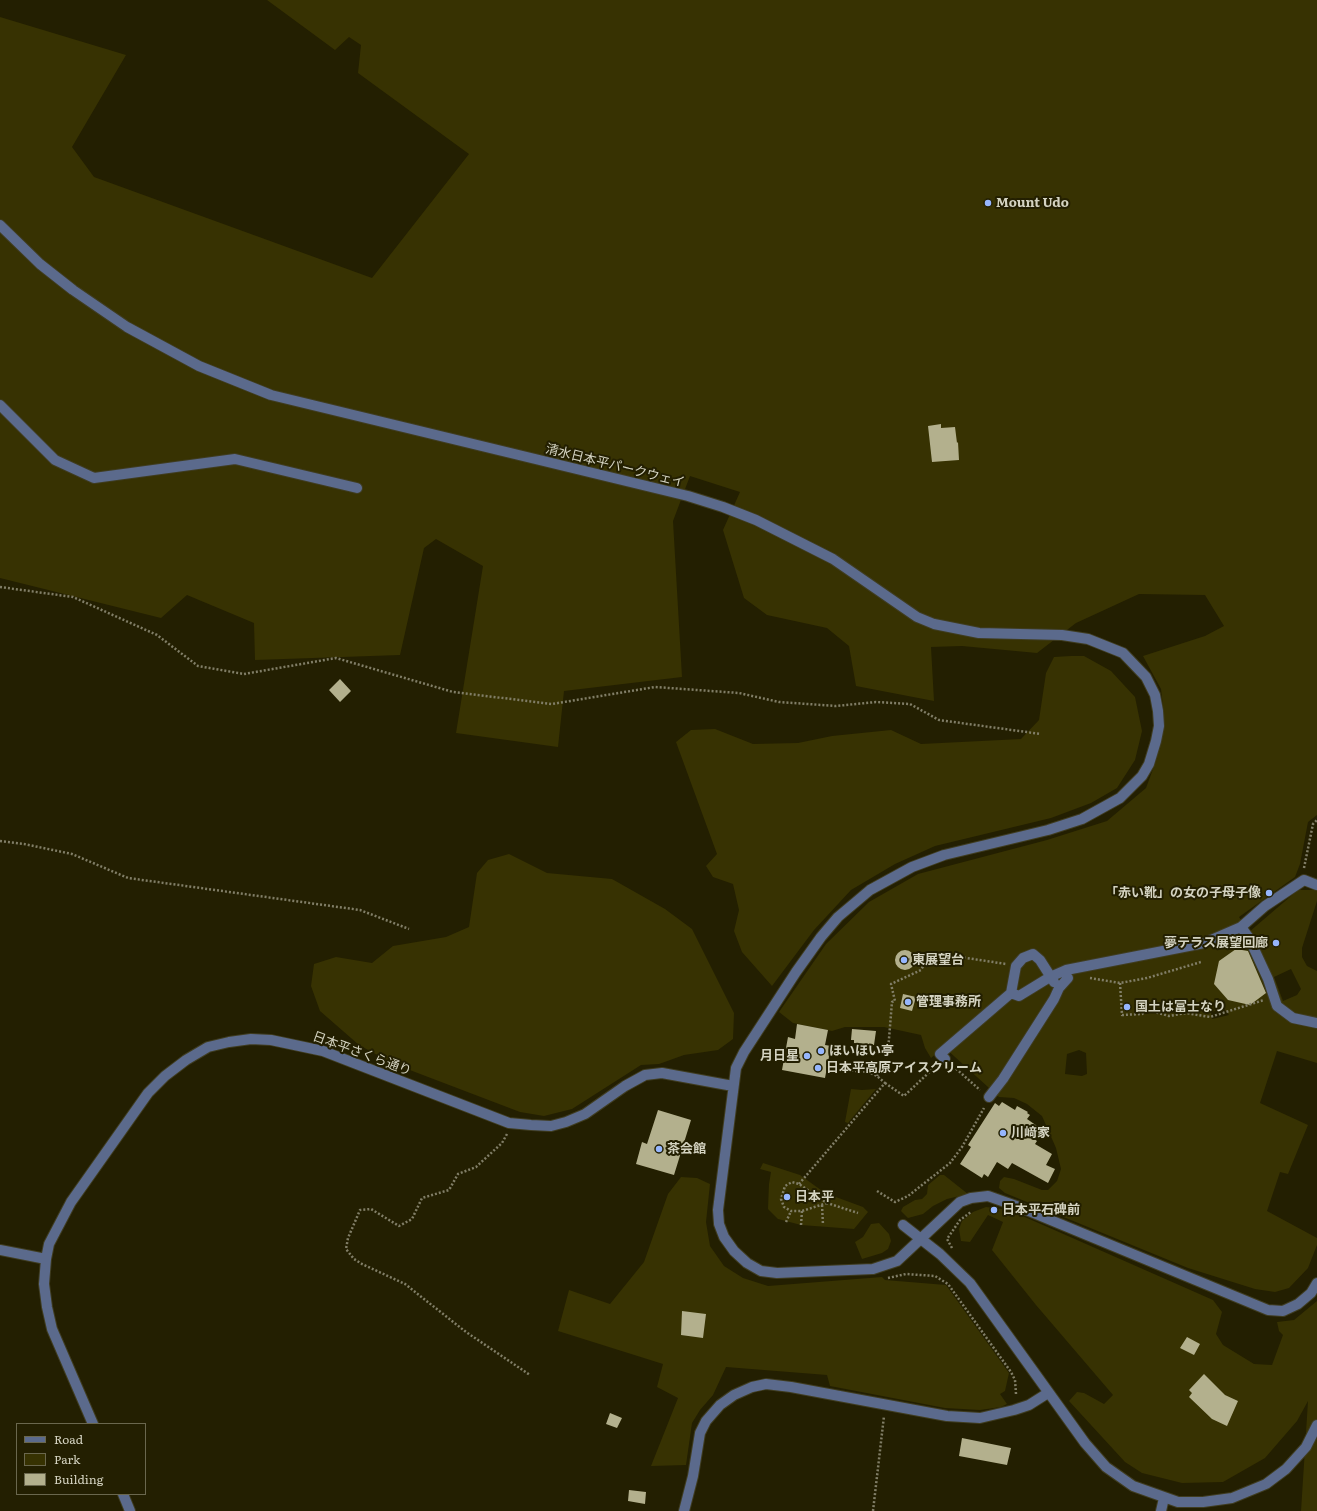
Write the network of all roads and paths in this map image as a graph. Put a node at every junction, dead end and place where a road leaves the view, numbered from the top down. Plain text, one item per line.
1 (0, 225) edge
2 (0, 405) edge
3 (357, 488) dead end
4 (0, 587) edge
5 (1042, 734) dead end
6 (1317, 820) edge
7 (0, 841) edge
8 (1304, 880) junction
9 (1317, 886) edge
10 (1240, 927) junction
11 (409, 929) dead end
12 (928, 958) junction
13 (904, 960) dead end
14 (1201, 962) dead end
15 (1016, 966) junction
16 (1050, 977) junction
17 (1068, 978) joint
18 (1120, 983) junction
19 (1059, 988) junction
20 (1011, 993) junction
21 (1274, 996) junction
22 (1317, 1023) edge
23 (944, 1058) junction
24 (832, 1069) dead end
25 (877, 1076) junction
26 (885, 1083) junction
27 (733, 1086) junction
28 (989, 1097) junction
29 (513, 1123) junction
30 (799, 1184) junction
31 (878, 1191) dead end
32 (827, 1203) junction
33 (822, 1205) junction
34 (791, 1211) junction
35 (802, 1211) junction
36 (972, 1211) dead end
37 (858, 1213) dead end
38 (786, 1222) dead end
39 (801, 1225) dead end
40 (903, 1225) dead end
41 (823, 1226) dead end
42 (920, 1238) junction
43 (0, 1250) edge
44 (954, 1252) dead end
45 (46, 1259) junction
46 (883, 1279) dead end
47 (1317, 1283) edge
48 (530, 1375) dead end
49 (1048, 1393) junction
50 (1016, 1394) dead end
51 (885, 1406) junction
52 (93, 1423) edge
53 (1317, 1425) edge
54 (123, 1495) edge
55 (1164, 1498) junction
56 (130, 1511) edge
57 (684, 1511) edge
58 (873, 1511) edge
59 (1161, 1511) edge

1 - 27 street, 清水日本平パークウェイ
2 - 3 street
4 - 5 path
6 - 8 path
7 - 11 path
8 - 9 street
8 - 10 street
10 - 16 street
10 - 21 street
12 - 13 path
12 - 15 path
12 - 25 path
14 - 18 path
15 - 16 street
15 - 20 street
16 - 19 street
16 - 20 street
17 - 18 path
17 - 19 street
18 - 21 path
19 - 28 street
20 - 23 street
21 - 22 street
23 - 26 path
23 - 28 path
24 - 25 path
25 - 26 path
26 - 30 path
27 - 29 street, 日本平さくら通り
27 - 42 street, 清水日本平パークウェイ
28 - 31 path
29 - 45 street, 日本平さくら通り
29 - 48 path
30 - 32 path
30 - 34 path
32 - 33 path
32 - 37 path
33 - 35 path
33 - 41 path
34 - 35 path
34 - 38 path
35 - 39 path
36 - 44 path
40 - 42 street
42 - 47 street, 清水日本平パークウェイ
42 - 49 street
43 - 45 street
45 - 52 street, 日本平さくら通り
46 - 50 path
49 - 51 street
49 - 55 street
51 - 57 street
51 - 58 path
53 - 55 street
54 - 56 street
55 - 59 street

